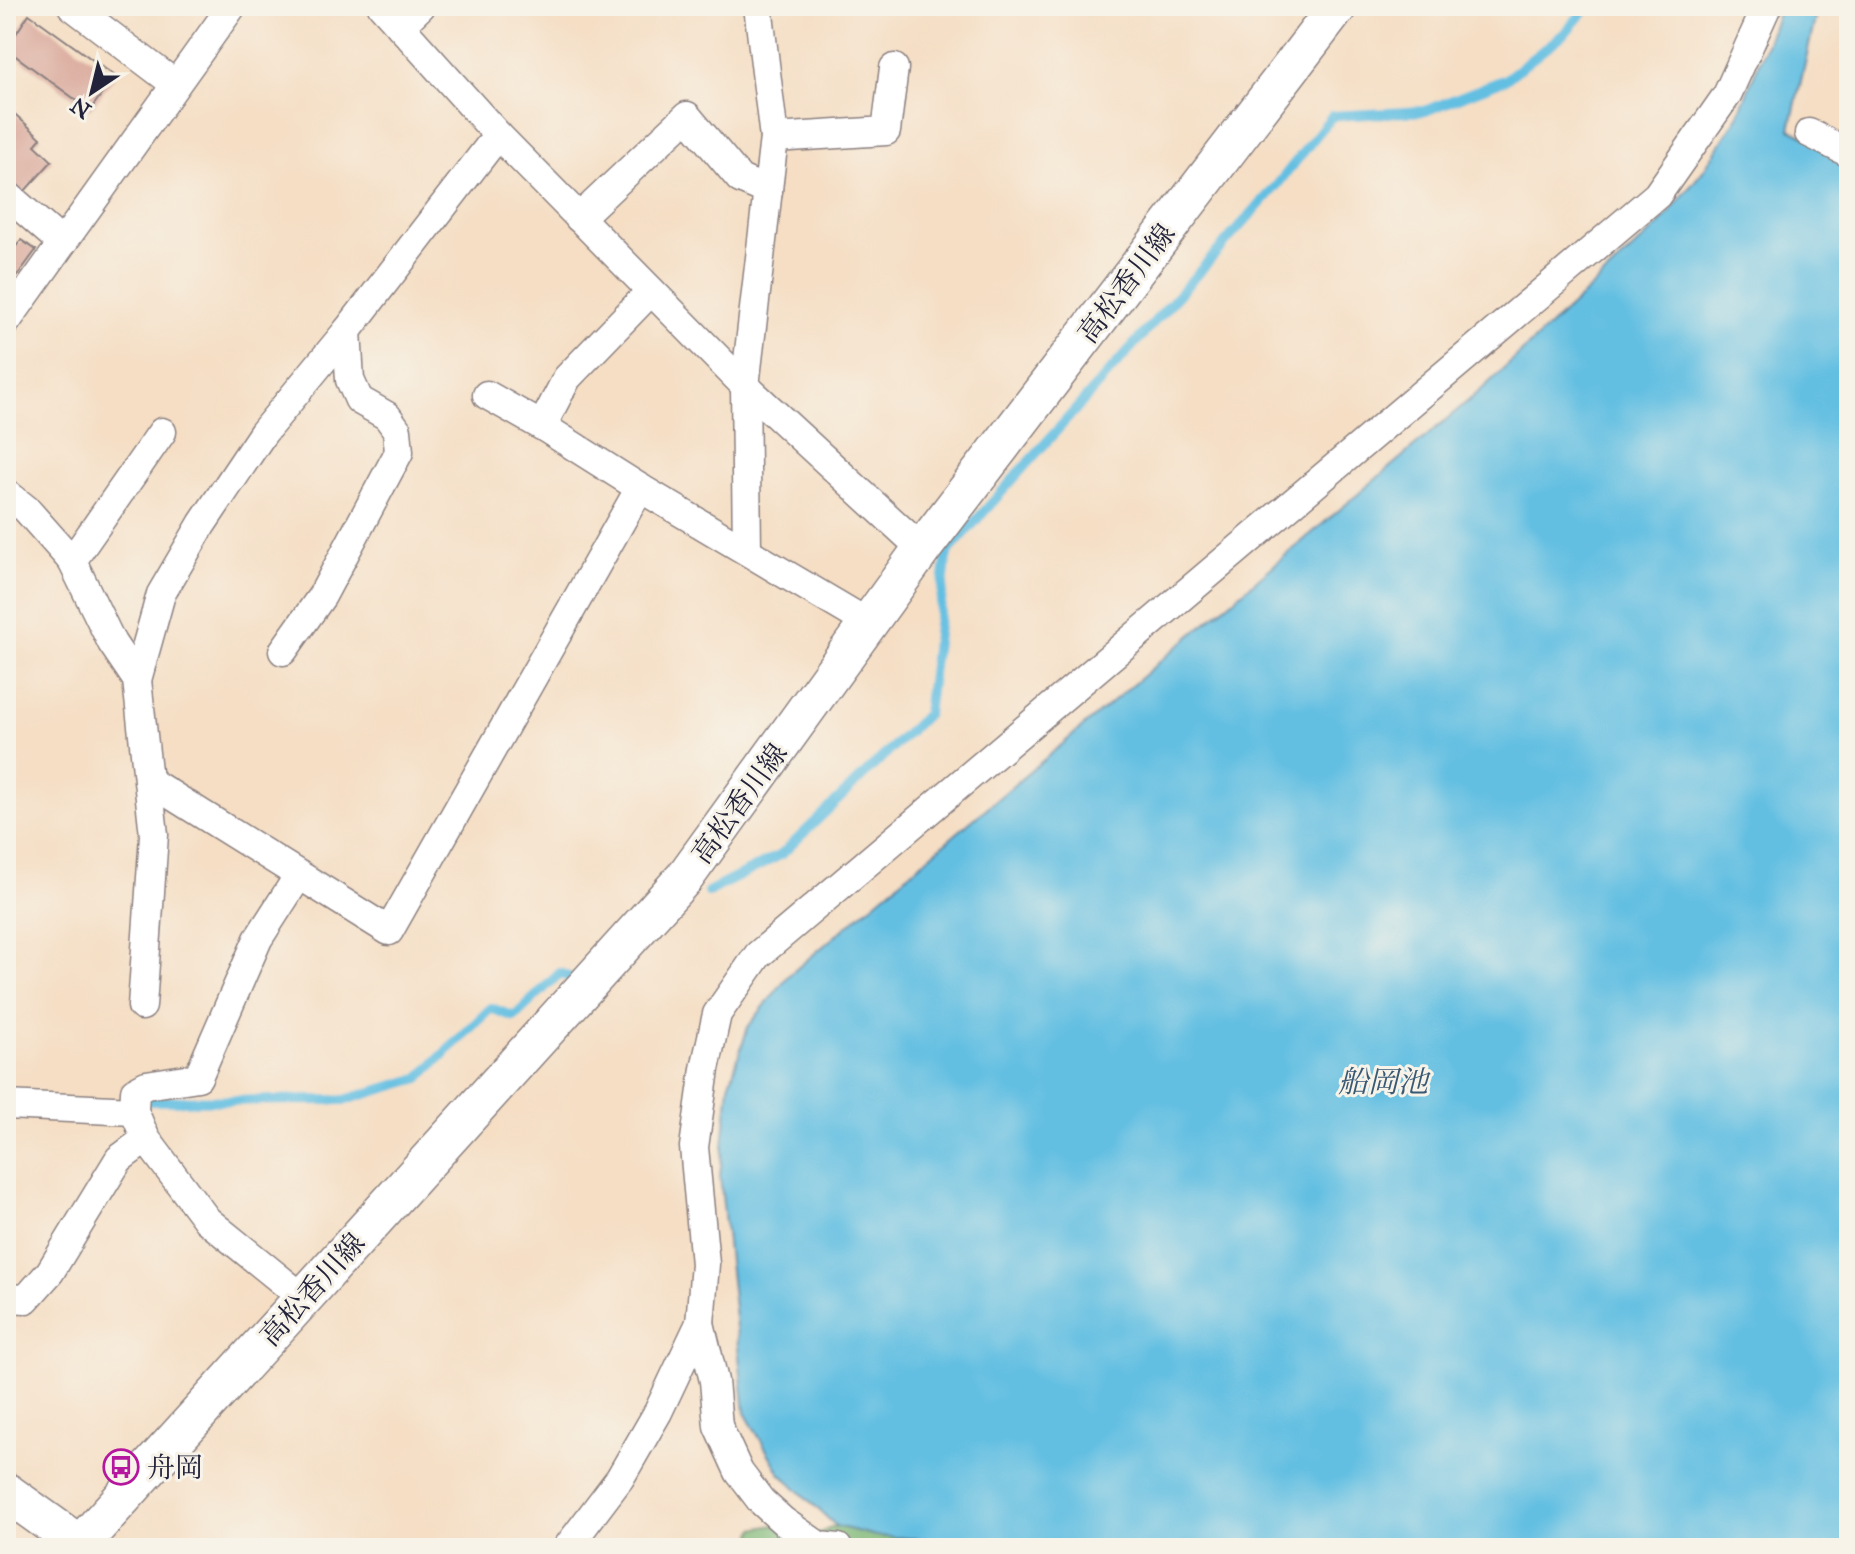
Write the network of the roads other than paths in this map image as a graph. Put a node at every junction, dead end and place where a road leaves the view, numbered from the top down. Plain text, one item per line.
1 (72, 6) edge
2 (232, 6) edge
3 (421, 6) edge
4 (758, 6) edge
5 (1338, 6) edge
6 (1767, 6) edge
7 (391, 16) edge
8 (894, 68) dead end
9 (175, 84) junction
10 (1809, 133) dead end
11 (498, 135) junction
12 (774, 138) junction
13 (1849, 153) edge
14 (768, 191) junction
15 (6, 194) edge
16 (579, 218) junction
17 (62, 243) junction
18 (651, 291) junction
19 (6, 322) edge
20 (347, 331) junction
21 (745, 386) junction
22 (487, 395) dead end
23 (542, 426) junction
24 (162, 432) dead end
25 (640, 488) junction
26 (6, 493) edge
27 (922, 549) junction
28 (747, 550) junction
29 (72, 561) junction
30 (868, 623) junction
31 (283, 651) dead end
32 (137, 680) junction
33 (149, 781) junction
34 (299, 875) junction
35 (142, 1006) dead end
36 (135, 1103) junction
37 (6, 1105) edge
38 (146, 1139) junction
39 (6, 1298) edge
40 (303, 1298) junction
41 (700, 1323) junction
42 (6, 1492) edge
43 (78, 1547) edge
44 (567, 1548) edge
45 (838, 1548) edge

1 - 9 street
2 - 9 street
3 - 7 street
4 - 12 street
5 - 27 main road, 高松香川線
6 - 41 street
7 - 11 street
8 - 12 street
9 - 17 street
10 - 13 street
11 - 16 street
11 - 20 street
12 - 14 street
14 - 16 street
14 - 21 street
15 - 17 street
16 - 18 street
17 - 19 street
18 - 21 street
18 - 23 street
20 - 31 street
20 - 32 street
21 - 27 street
21 - 28 street
22 - 23 street
23 - 25 street
24 - 29 street
25 - 28 street
25 - 34 street
26 - 29 street
27 - 30 main road, 高松香川線
28 - 30 street
29 - 32 street
30 - 40 main road, 高松香川線
32 - 33 street
33 - 34 street
33 - 35 street
34 - 36 street
36 - 37 street
36 - 38 street
38 - 39 street
38 - 40 street
40 - 43 main road, 高松香川線
41 - 44 street
41 - 45 street
42 - 43 main road

